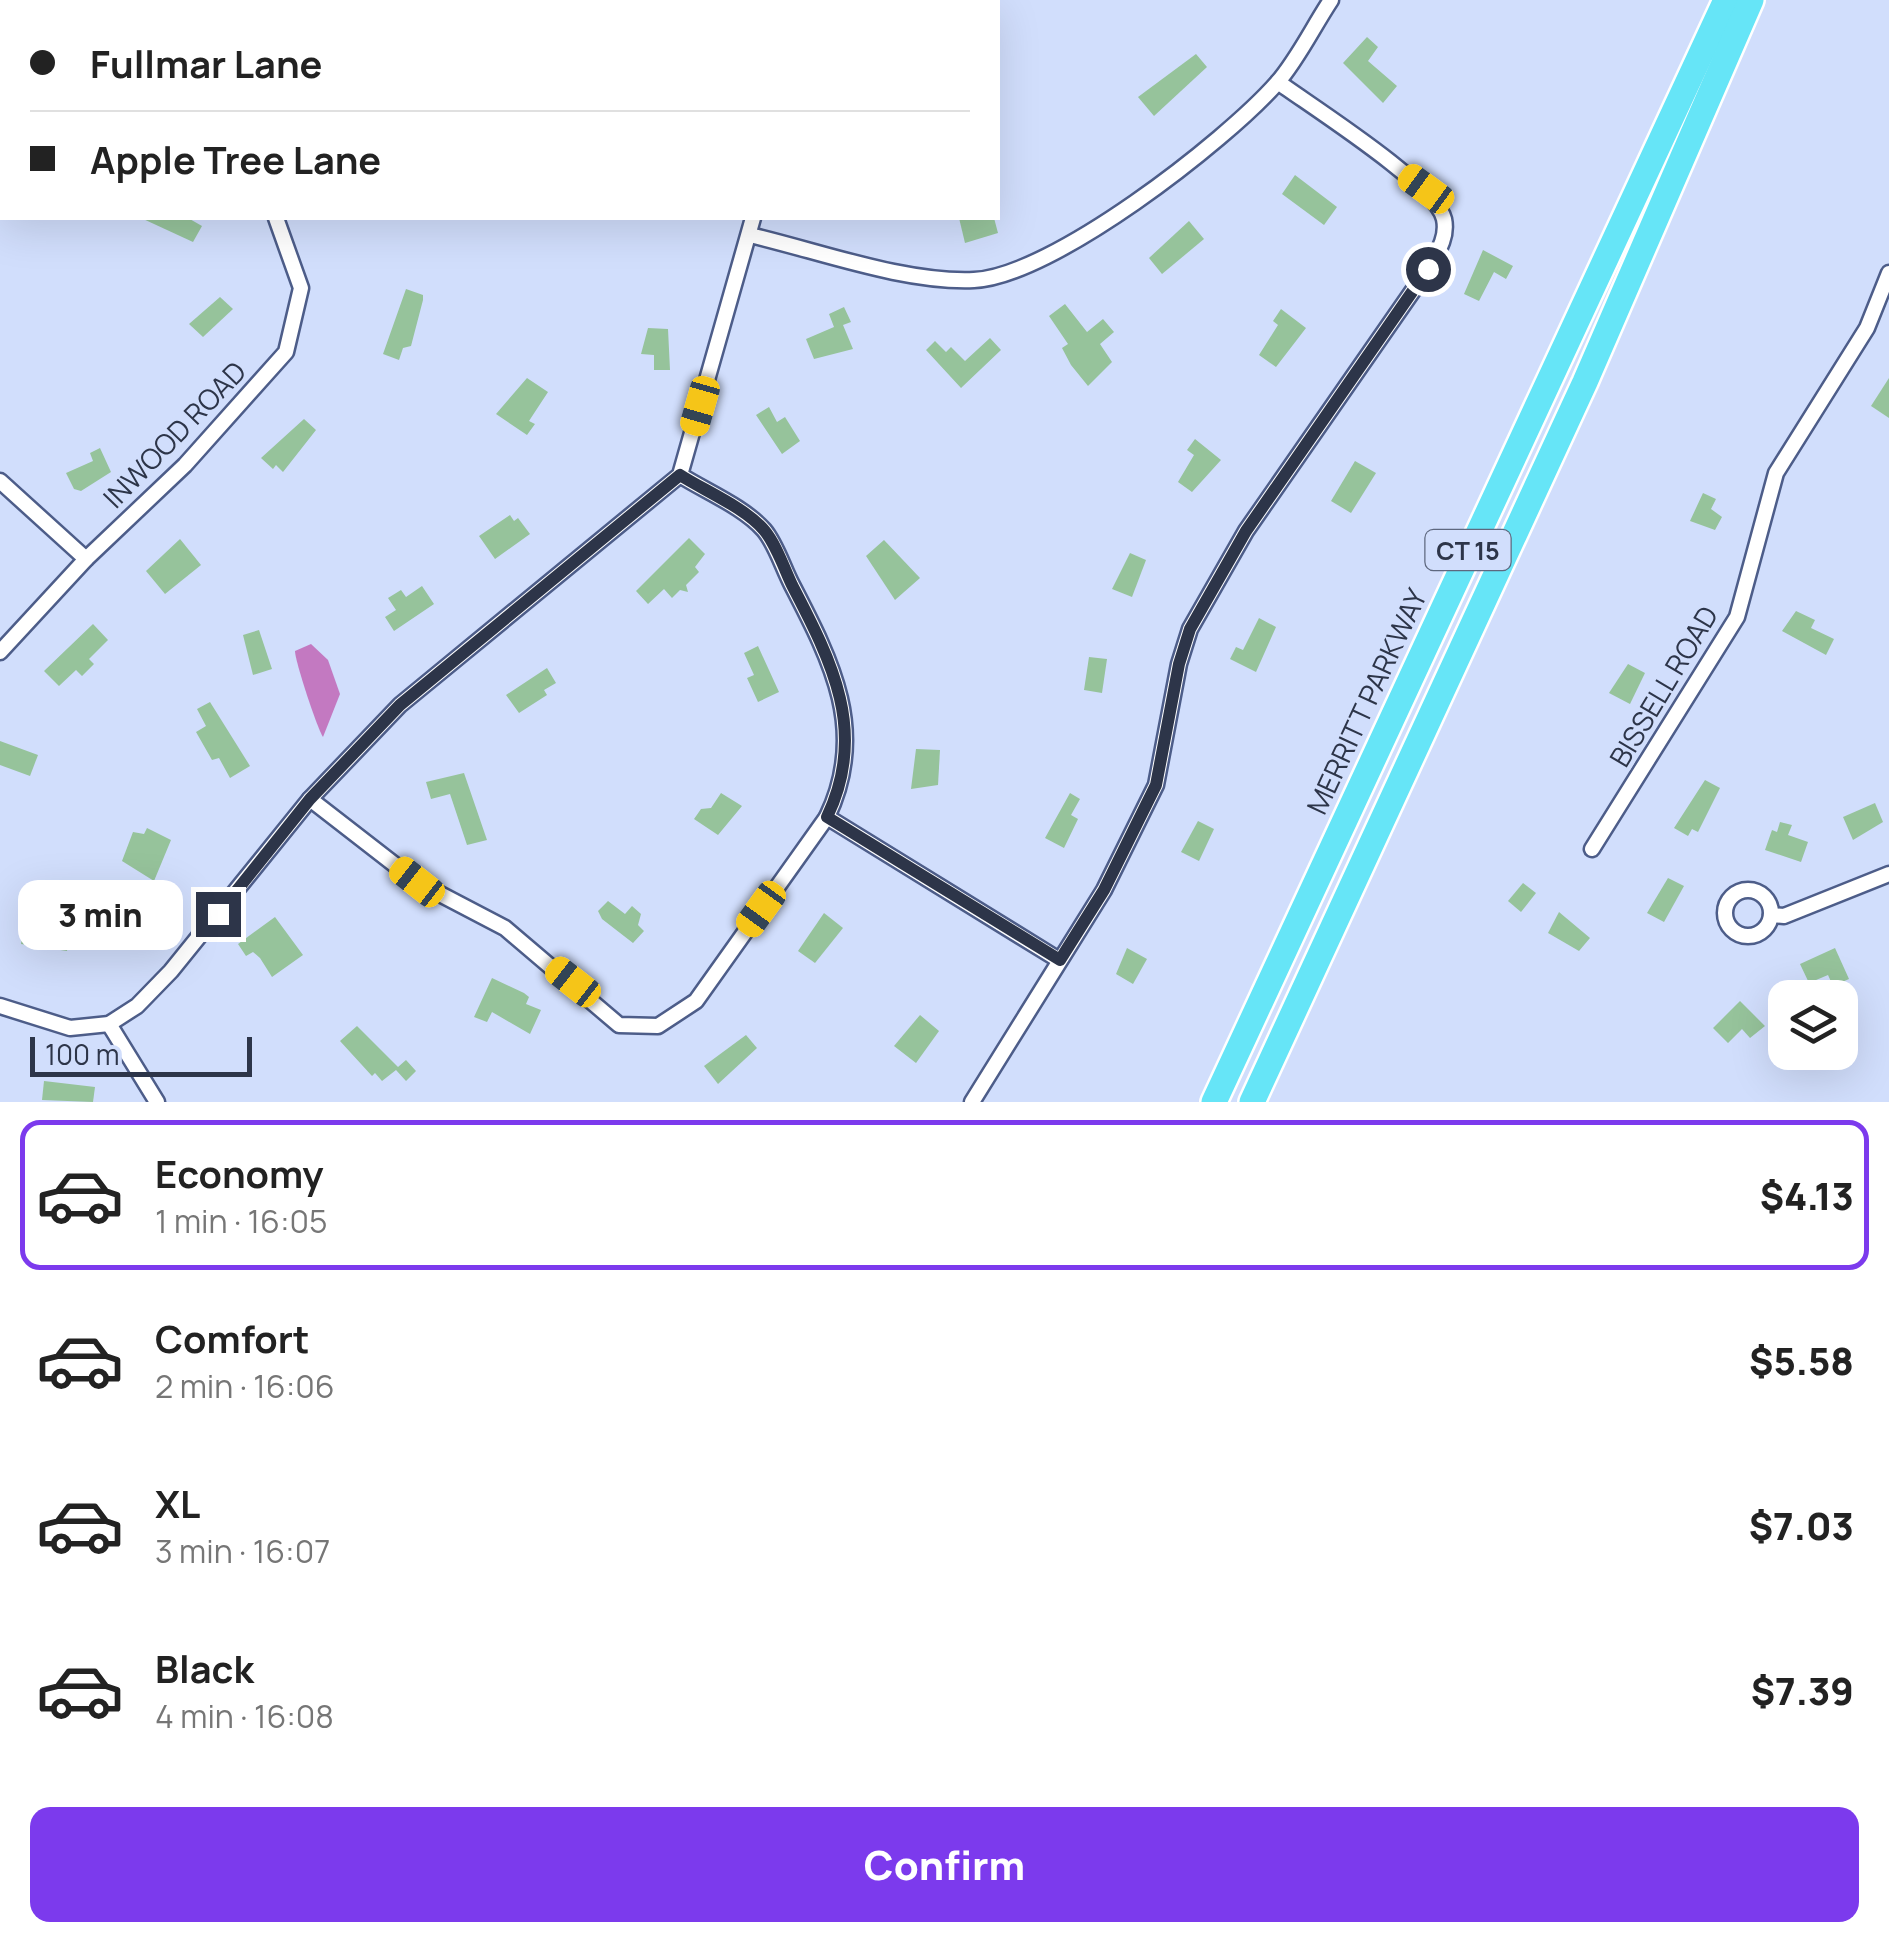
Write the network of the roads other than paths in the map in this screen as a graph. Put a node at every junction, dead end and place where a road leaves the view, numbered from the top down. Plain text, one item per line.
1 (1331, 0) edge
2 (1726, 0) edge
3 (1751, 0) edge
4 (1278, 82) junction
5 (277, 220) edge
6 (753, 220) edge
7 (750, 235) junction
8 (1889, 274) edge
9 (680, 475) junction
10 (0, 482) edge
11 (86, 559) junction
12 (0, 652) edge
13 (310, 799) junction
14 (827, 817) junction
15 (1592, 850) dead end
16 (1889, 874) edge
17 (1771, 915) dead end
18 (1060, 960) junction
19 (0, 1006) edge
20 (109, 1024) junction
21 (157, 1102) edge
22 (972, 1102) edge
23 (1214, 1102) edge
24 (1252, 1102) edge

1 - 4 street
2 - 23 highway, MERRITT PARKWAY / CT 15
3 - 24 highway, CT 15
4 - 7 street
4 - 18 street
5 - 11 street, INWOOD ROAD
6 - 7 street
7 - 9 street
8 - 15 street, BISSELL ROAD
9 - 13 street
9 - 14 street
10 - 11 street
11 - 12 street, INWOOD ROAD
13 - 14 street
13 - 20 street
14 - 18 street
16 - 17 street
18 - 22 street
19 - 20 street
20 - 21 street

